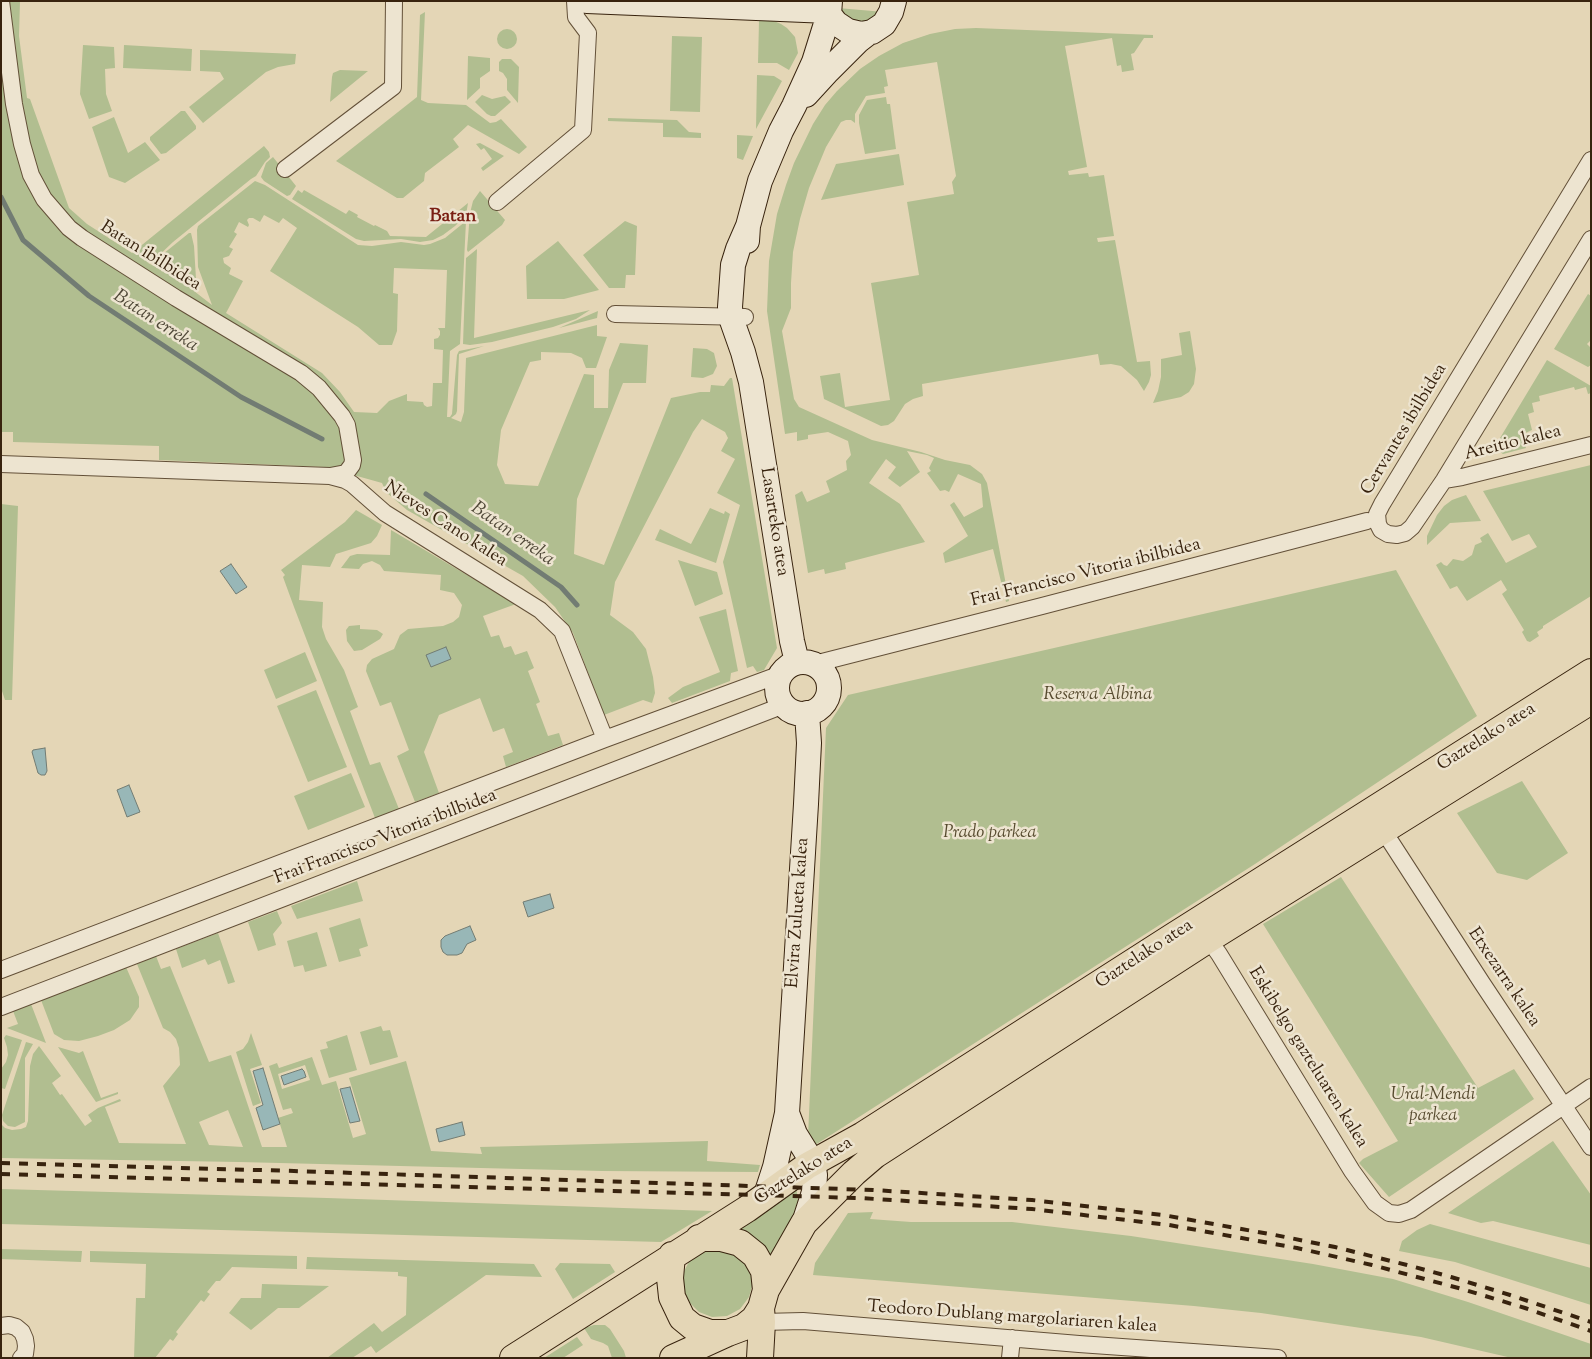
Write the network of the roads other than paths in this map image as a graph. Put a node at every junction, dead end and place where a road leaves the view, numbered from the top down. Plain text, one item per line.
1 (2, 1) edge
2 (394, 1) edge
3 (575, 1) edge
4 (587, 1) edge
5 (894, 1) edge
6 (829, 9) edge
7 (867, 34) junction
8 (794, 106) junction
9 (1591, 160) edge
10 (285, 169) dead end
11 (497, 202) dead end
12 (1591, 239) edge
13 (615, 314) dead end
14 (738, 317) junction
15 (1591, 445) edge
16 (1, 464) edge
17 (330, 476) junction
18 (1444, 480) junction
19 (1367, 521) dead end
20 (797, 667) junction
21 (1591, 672) edge
22 (1591, 701) edge
23 (784, 705) junction
24 (807, 713) junction
25 (605, 739) junction
26 (1383, 830) junction
27 (1212, 912) junction
28 (1209, 939) junction
29 (1, 970) edge
30 (1, 1007) edge
31 (1591, 1087) edge
32 (1564, 1105) junction
33 (787, 1113) junction
34 (1591, 1147) edge
35 (813, 1163) junction
36 (766, 1195) junction
37 (804, 1224) junction
38 (700, 1238) junction
39 (672, 1255) junction
40 (752, 1316) junction
41 (682, 1318) junction
42 (1, 1326) edge
43 (1012, 1338) junction
44 (704, 1352) edge
45 (26, 1356) edge
46 (513, 1358) edge
47 (673, 1358) edge
48 (760, 1358) edge
49 (1010, 1358) edge
50 (1278, 1358) edge

1 - 17 street, Batan ibilbidea
2 - 10 street
3 - 11 street
4 - 6 street
5 - 7 street, Lasarteko atea
6 - 7 street
6 - 8 street, Lasarteko atea
7 - 8 street, Lasarteko atea
8 - 14 street, Lasarteko atea
9 - 18 street, Cervantes ibilbidea
12 - 18 street, Cervantes ibilbidea
13 - 14 street
14 - 20 street, Lasarteko atea
15 - 18 street, Areitio kalea
16 - 17 street, Nieves Cano kalea
17 - 25 street, Nieves Cano kalea
19 - 20 street, Frai Francisco Vitoria ibilbidea
20 - 23 street, Lasarteko atea
20 - 24 street, Lasarteko atea
20 - 25 street, Frai Francisco Vitoria ibilbidea
21 - 27 main road, Gaztelako atea
22 - 26 main road, Gaztelako atea
23 - 24 street
23 - 30 street, Frai Francisco Vitoria ibilbidea
24 - 33 street, Elvira Zulueta kalea
25 - 29 street, Frai Francisco Vitoria ibilbidea
26 - 28 main road, Gaztelako atea
26 - 32 street, Etxezarra kalea
27 - 28 street, Eskibelgo gazteluaren kalea
27 - 35 main road, Gaztelako atea
28 - 32 street, Eskibelgo gazteluaren kalea
28 - 37 main road, Gaztelako atea
31 - 32 street
32 - 34 street, Etxezarra kalea
33 - 35 street, Elvira Zulueta kalea
33 - 36 street, Elvira Zulueta kalea
35 - 36 main road, Gaztelako atea
35 - 37 street, Elvira Zulueta kalea
36 - 38 main road, Gaztelako atea
37 - 40 main road, Gaztelako atea
38 - 39 main road, Gaztelako atea
38 - 40 main road
39 - 41 main road
39 - 46 main road, Gaztelako atea
40 - 41 main road
40 - 43 street, Teodoro Dublang margolariaren kalea
40 - 44 main road
40 - 48 main road
41 - 44 main road
42 - 45 street
43 - 49 street
43 - 50 street, Teodoro Dublang margolariaren kalea
44 - 47 main road

